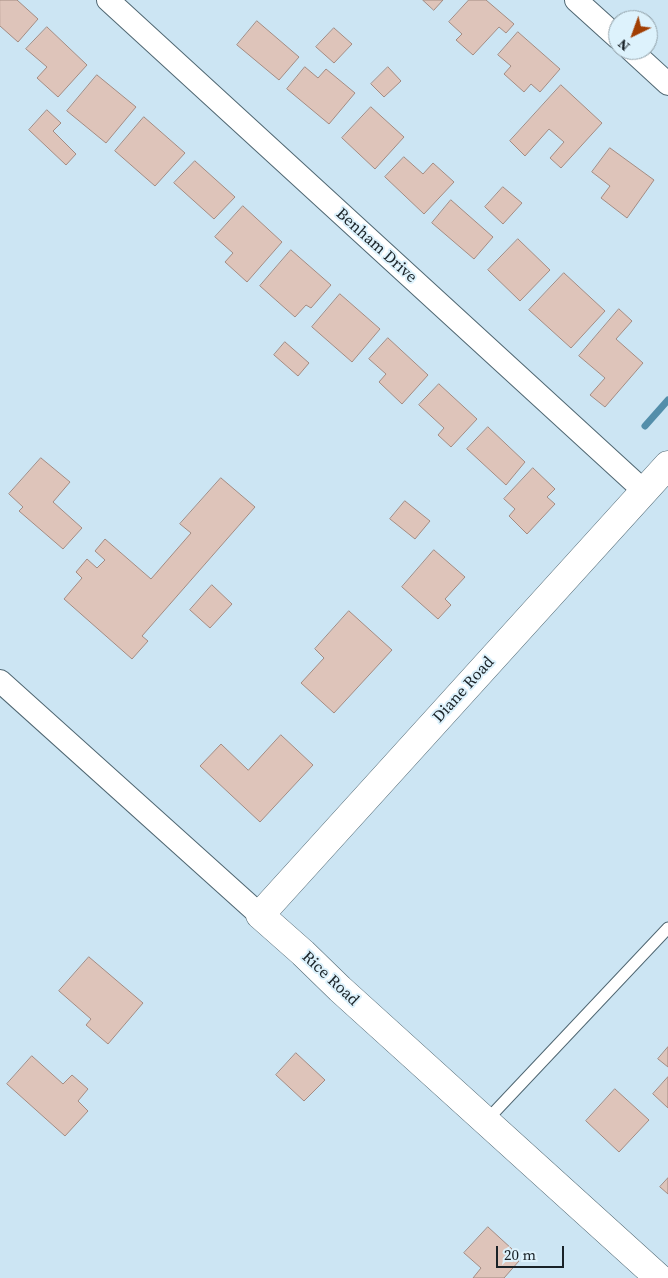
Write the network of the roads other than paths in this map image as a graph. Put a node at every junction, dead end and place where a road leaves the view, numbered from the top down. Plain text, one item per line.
1 (108, 0) edge
2 (576, 0) edge
3 (608, 29) edge
4 (642, 60) edge
5 (668, 84) edge
6 (668, 465) edge
7 (644, 491) junction
8 (0, 681) edge
9 (260, 915) junction
10 (668, 928) edge
11 (486, 1121) junction
12 (660, 1278) edge

1 - 7 street, Benham Drive
2 - 3 street
4 - 5 street
6 - 7 street, Diane Road
7 - 9 street, Diane Road
8 - 9 street, Rice Road
9 - 11 street, Rice Road
10 - 11 lane
11 - 12 street, Rice Road

